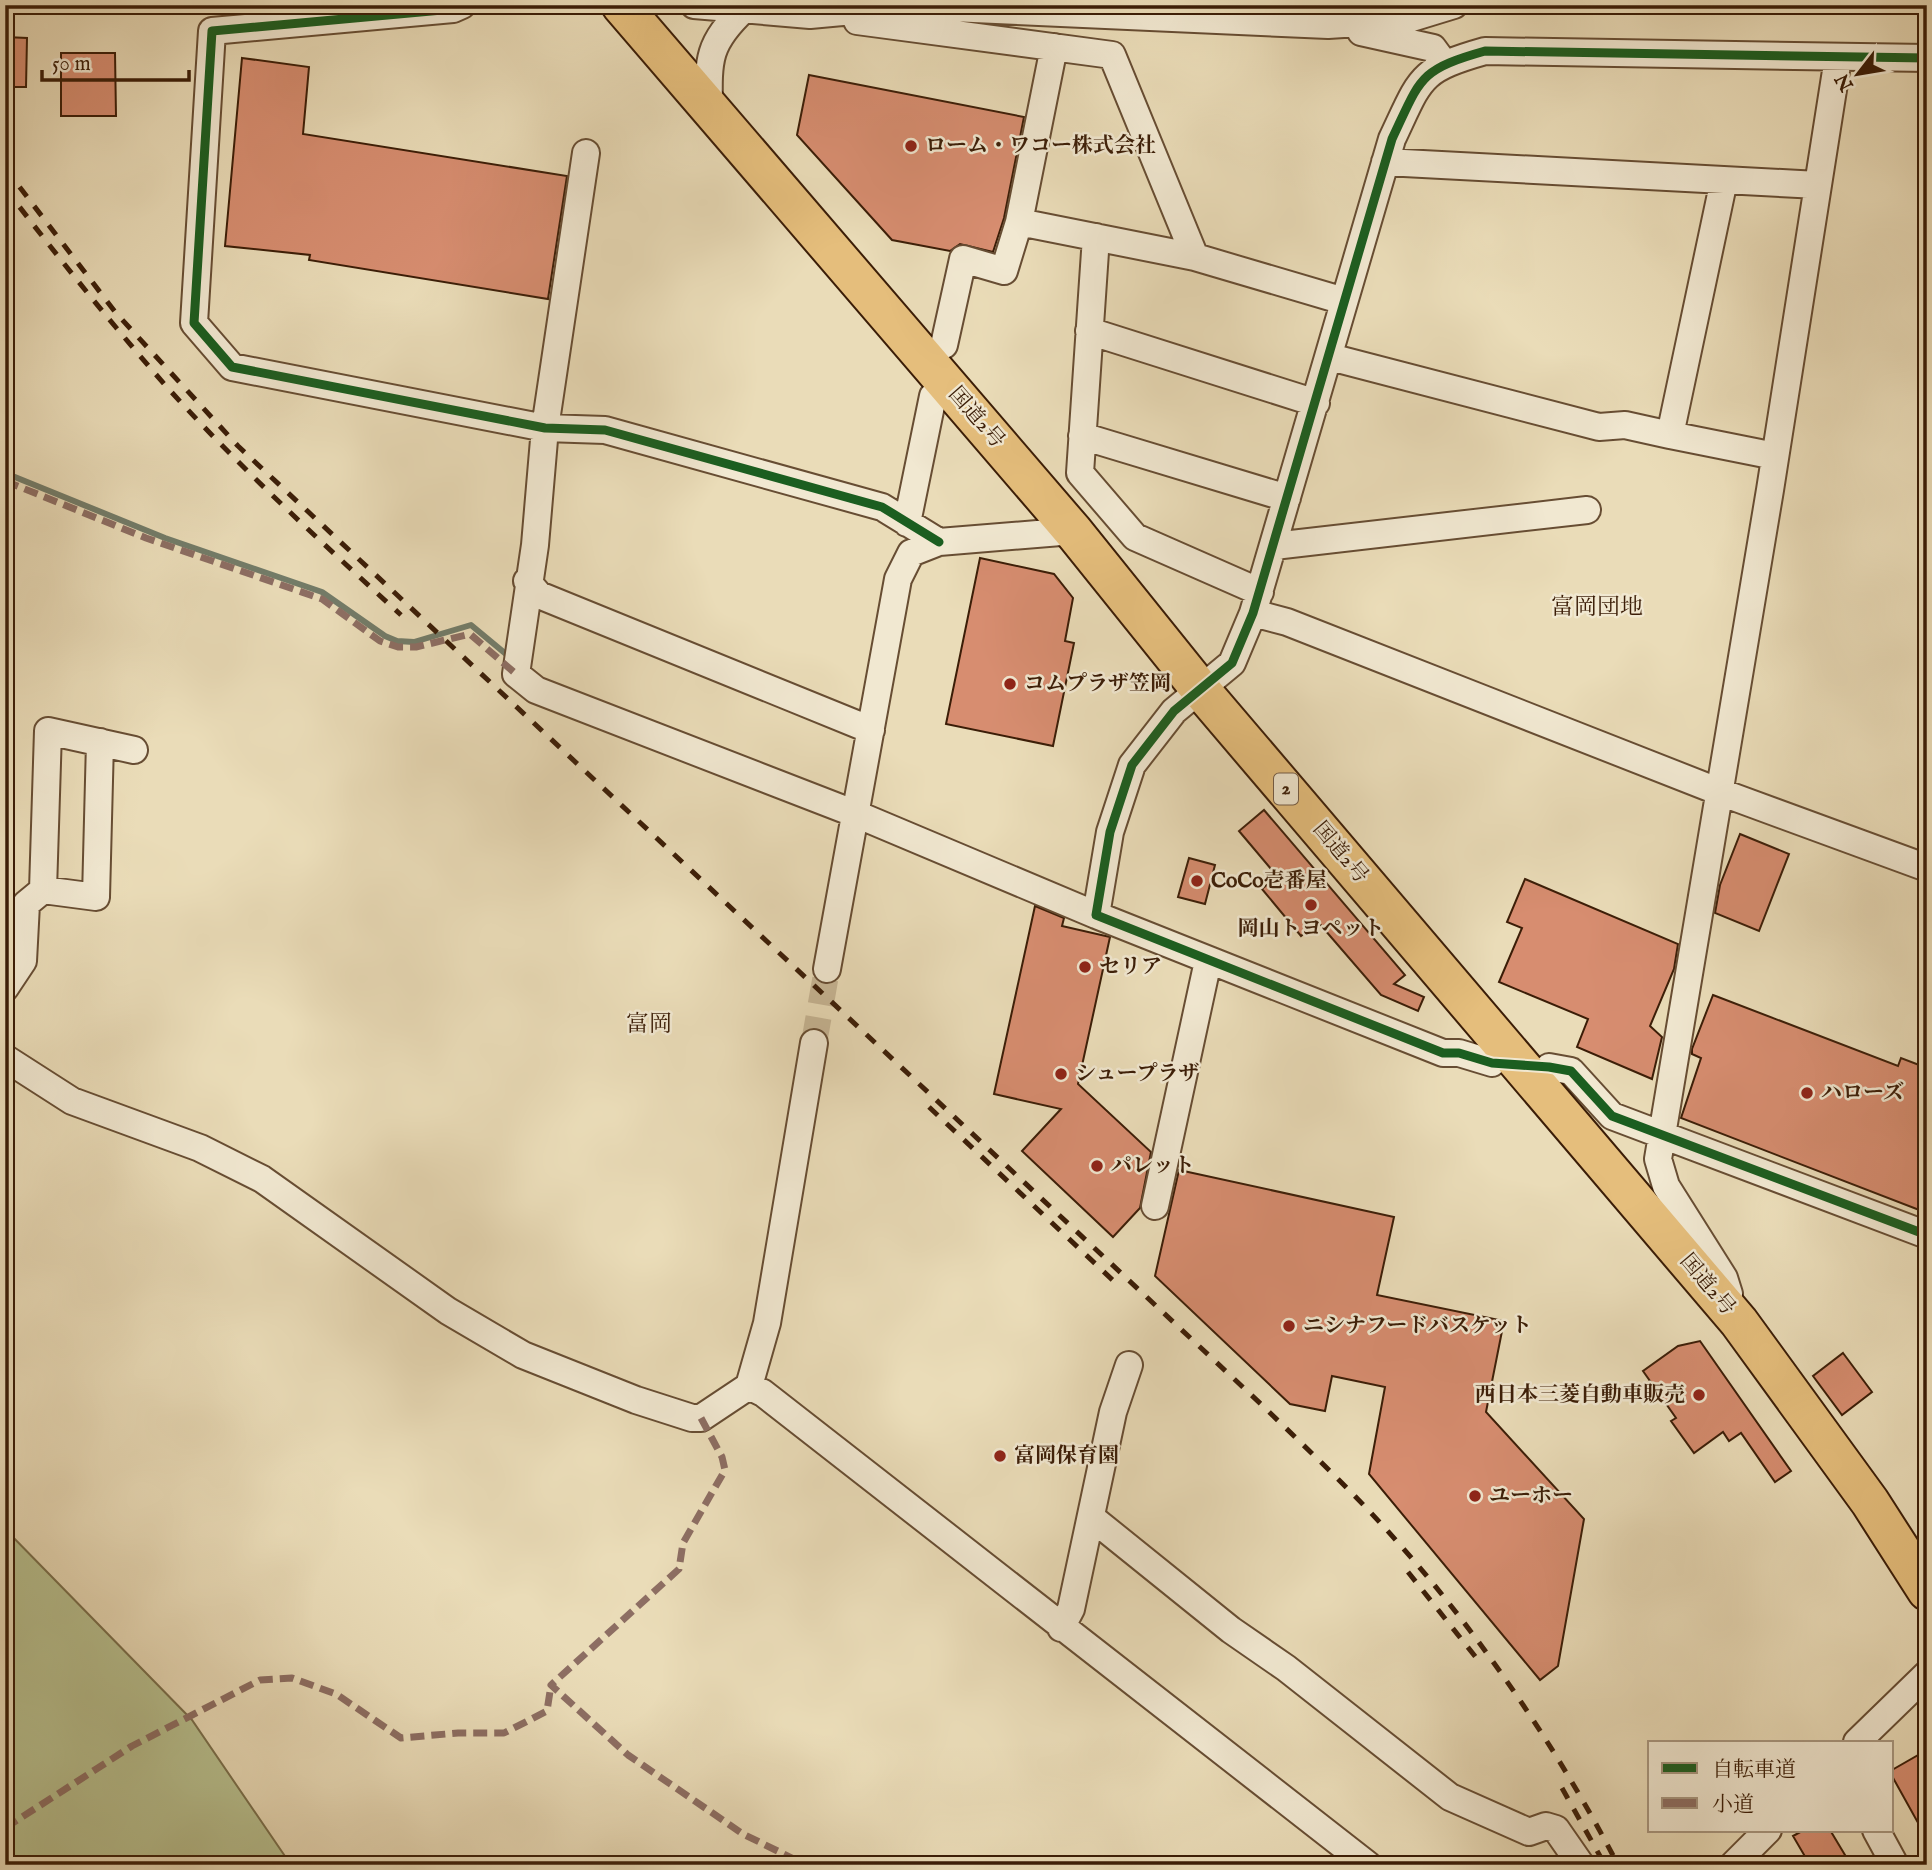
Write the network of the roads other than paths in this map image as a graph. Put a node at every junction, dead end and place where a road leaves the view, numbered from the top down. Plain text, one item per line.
1 (462, 5) edge
2 (621, 5) edge
3 (694, 5) edge
4 (1437, 8) edge
5 (744, 9) junction
6 (810, 15) junction
7 (1328, 25) junction
8 (1054, 47) junction
9 (1838, 58) junction
10 (1927, 58) edge
11 (1444, 63) junction
12 (709, 107) junction
13 (586, 153) dead end
14 (1385, 162) junction
15 (1724, 180) junction
16 (1818, 185) junction
17 (1019, 222) junction
18 (1096, 237) junction
19 (1195, 257) junction
20 (1344, 301) junction
21 (1089, 331) junction
22 (944, 345) dead end
23 (1330, 357) junction
24 (933, 396) dead end
25 (1316, 403) junction
26 (545, 428) junction
27 (1670, 435) junction
28 (1082, 436) junction
29 (1775, 456) junction
30 (1287, 498) junction
31 (1587, 510) dead end
32 (907, 523) junction
33 (1073, 531) junction
34 (939, 542) junction
35 (1274, 546) junction
36 (527, 581) junction
37 (1257, 603) junction
38 (1200, 689) junction
39 (871, 730) junction
40 (100, 742) junction
41 (134, 750) dead end
42 (1720, 792) junction
43 (857, 808) junction
44 (1927, 868) edge
45 (43, 890) junction
46 (1096, 915) junction
47 (1208, 961) junction
48 (827, 969) tunnel mouth
49 (5, 988) edge
50 (814, 1043) tunnel mouth
51 (5, 1058) edge
52 (1492, 1063) dead end
53 (1549, 1067) dead end
54 (1664, 1129) junction
55 (1155, 1206) dead end
56 (1927, 1235) edge
57 (1739, 1322) junction
58 (1129, 1365) dead end
59 (749, 1386) junction
60 (1093, 1518) junction
61 (1927, 1591) edge
62 (1061, 1628) junction
63 (1927, 1674) edge
64 (1858, 1741) edge
65 (1767, 1832) edge
66 (1876, 1832) edge
67 (1361, 1863) edge
68 (1581, 1865) edge
69 (1733, 1865) edge
70 (1895, 1865) edge

1 - 26 street
2 - 12 highway, 国道2号 / 2
3 - 5 street
4 - 7 street
5 - 6 street
5 - 12 street
6 - 7 street
6 - 8 street
7 - 11 street
8 - 17 street
8 - 19 street
9 - 10 street
9 - 11 street
9 - 16 street
11 - 14 street
12 - 33 highway, 国道2号 / 2
13 - 26 street
14 - 15 street
14 - 20 street
15 - 16 street
15 - 27 street
16 - 29 street
17 - 18 street
17 - 22 street
18 - 19 street
18 - 21 street
19 - 20 street
20 - 23 street
21 - 25 street
21 - 28 street
23 - 25 street
23 - 27 street
24 - 32 street
25 - 30 street
26 - 32 street
26 - 36 street
27 - 29 street
28 - 30 street
28 - 37 street
29 - 42 street
30 - 35 street
31 - 35 street
32 - 34 street
33 - 34 street
33 - 38 highway, 国道2号 / 2
34 - 39 street
35 - 37 street
36 - 39 street
36 - 43 street
37 - 38 street
37 - 42 street
38 - 46 street
38 - 57 highway, 国道2号 / 2
39 - 43 street
40 - 41 street
40 - 45 street
40 - 45 street
42 - 44 street
42 - 54 street
43 - 46 street
43 - 48 street
45 - 49 street
46 - 47 street
47 - 52 street
47 - 55 street
50 - 59 street
51 - 59 street
53 - 54 street
54 - 56 street
54 - 57 street
57 - 61 highway, 国道2号 / 2
58 - 60 street
59 - 62 street
60 - 62 street
60 - 68 street
62 - 67 street
63 - 64 street
65 - 69 street
66 - 70 street

